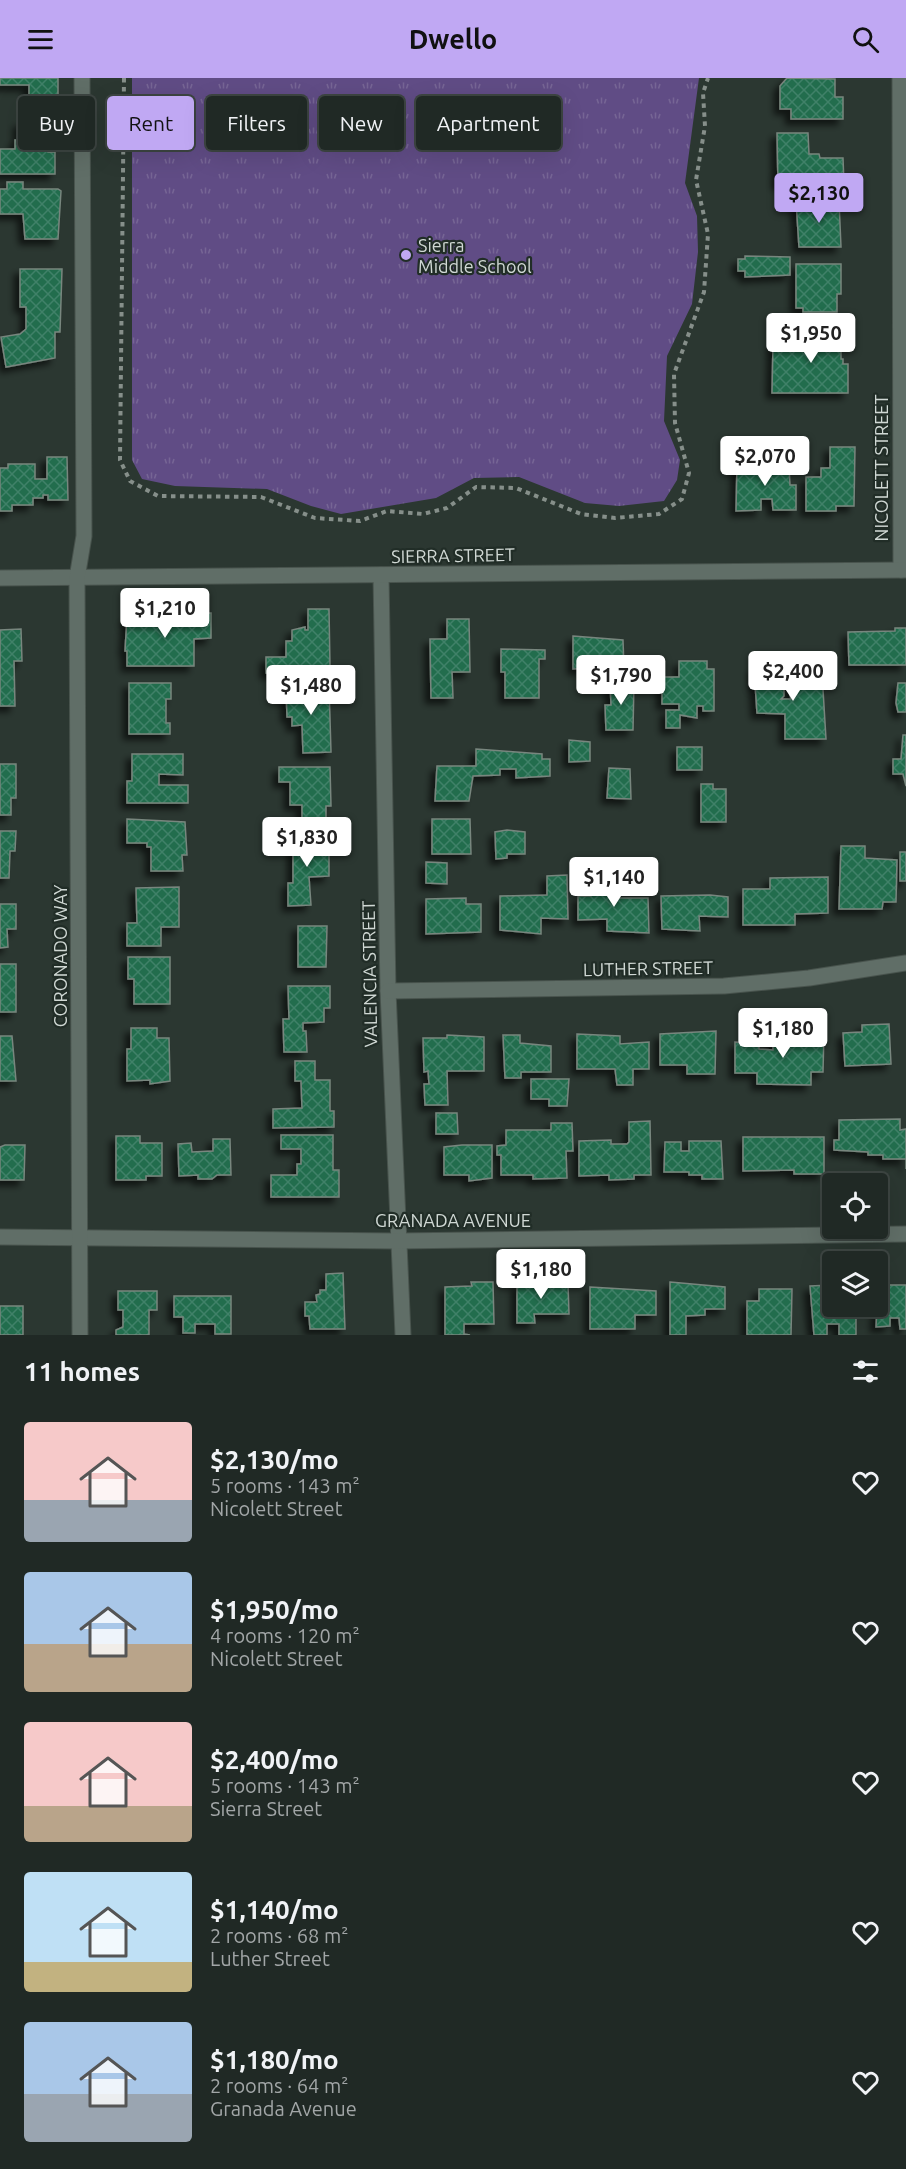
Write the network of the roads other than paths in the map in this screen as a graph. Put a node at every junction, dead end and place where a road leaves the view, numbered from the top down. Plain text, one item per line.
1 (82, 78) edge
2 (900, 78) edge
3 (903, 570) edge
4 (381, 575) junction
5 (0, 578) edge
6 (77, 578) junction
7 (906, 963) edge
8 (388, 991) junction
9 (906, 1234) edge
10 (81, 1236) junction
11 (0, 1237) edge
12 (397, 1241) junction
13 (80, 1335) edge
14 (404, 1335) edge

1 - 6 street, CORONADO WAY
2 - 3 street, NICOLETT STREET
3 - 4 street, SIERRA STREET
4 - 6 street, SIERRA STREET
4 - 8 street, VALENCIA STREET
5 - 6 street, SIERRA STREET
6 - 10 street, CORONADO WAY
7 - 8 street, LUTHER STREET
8 - 12 street, VALENCIA STREET
9 - 12 street, GRANADA AVENUE
10 - 11 street, GRANADA AVENUE
10 - 12 street, GRANADA AVENUE
10 - 13 street, CORONADO WAY
12 - 14 street, VALENCIA STREET

